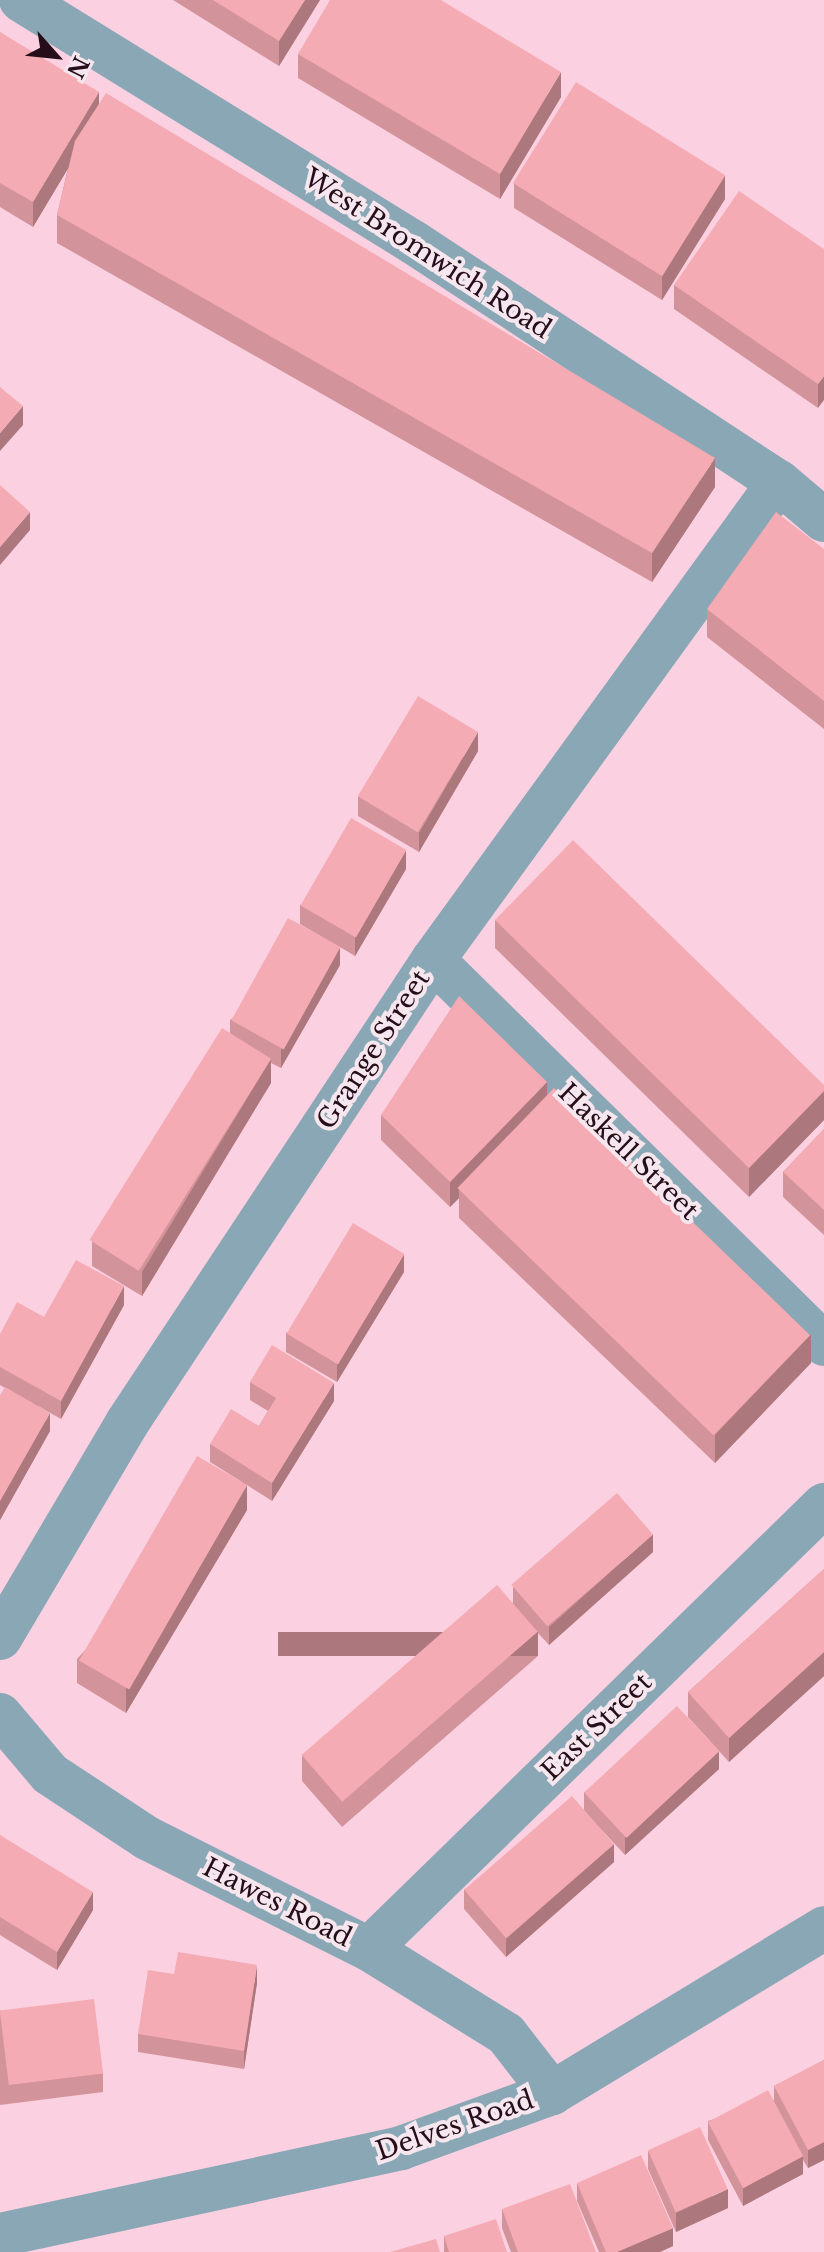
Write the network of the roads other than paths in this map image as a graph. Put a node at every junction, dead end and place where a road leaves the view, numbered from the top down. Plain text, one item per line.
1 (21, 0) edge
2 (779, 482) junction
3 (824, 520) edge
4 (433, 960) junction
5 (824, 1344) edge
6 (824, 1505) edge
7 (0, 1638) edge
8 (0, 1715) edge
9 (824, 1928) edge
10 (369, 1949) junction
11 (552, 2093) junction
12 (0, 2235) edge

1 - 2 street, West Bromwich Road
2 - 3 street, West Bromwich Road
2 - 4 street, Grange Street
4 - 5 street, Haskell Street
4 - 7 street, Grange Street
6 - 10 street, East Street
8 - 10 street, Hawes Road
9 - 11 street, Delves Road
10 - 11 street, Hawes Road
11 - 12 street, Delves Road

